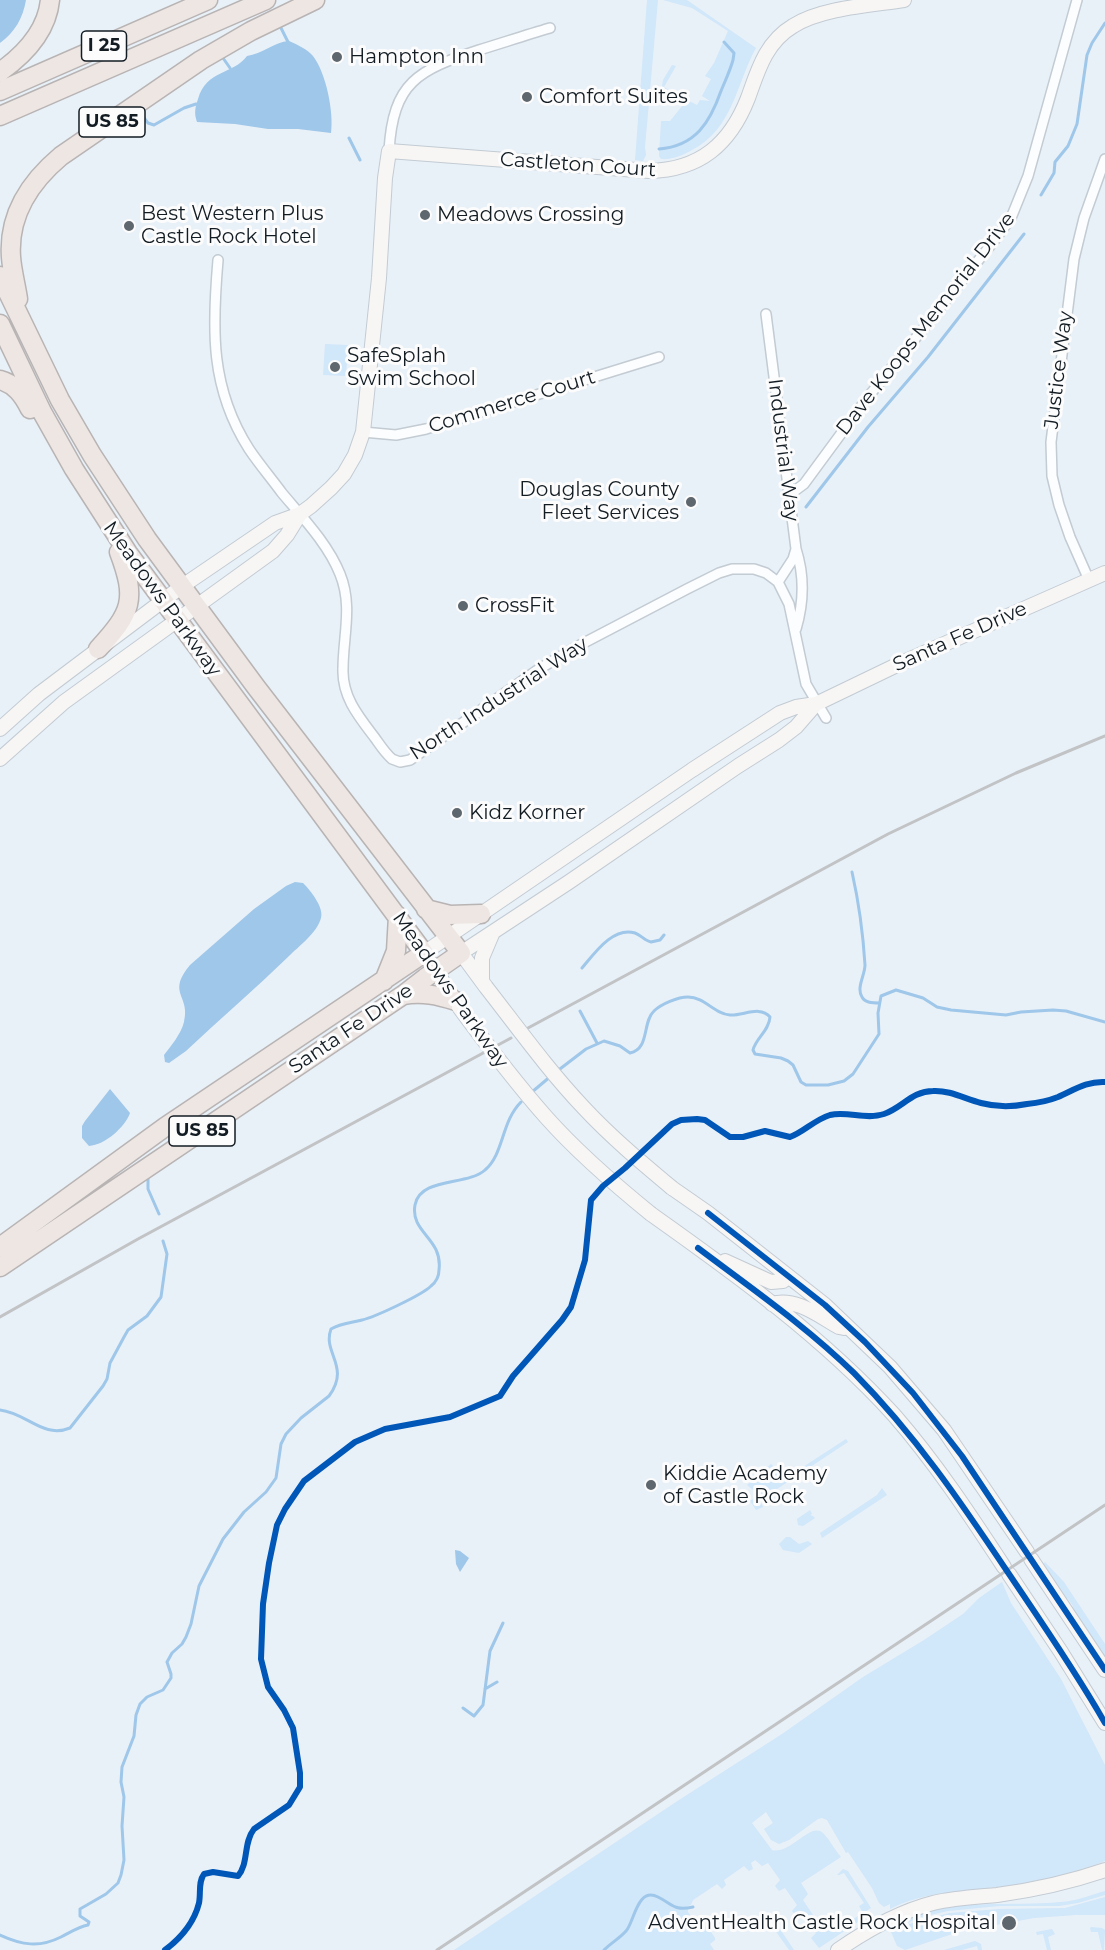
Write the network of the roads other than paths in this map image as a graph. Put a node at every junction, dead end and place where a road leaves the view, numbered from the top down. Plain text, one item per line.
1 (50, 0) edge
2 (208, 0) edge
3 (266, 0) edge
4 (315, 0) edge
5 (904, 0) edge
6 (1077, 0) edge
7 (549, 27) dead end
8 (0, 72) edge
9 (86, 78) junction
10 (0, 92) edge
11 (0, 116) edge
12 (0, 122) edge
13 (389, 151) junction
14 (1105, 159) edge
15 (218, 260) dead end
16 (0, 276) edge
17 (765, 314) dead end
18 (21, 320) junction
19 (0, 324) edge
20 (7, 354) edge
21 (659, 357) dead end
22 (0, 380) edge
23 (363, 432) junction
24 (55, 434) junction
25 (789, 495) junction
26 (300, 514) junction
27 (109, 525) junction
28 (796, 549) junction
29 (1105, 573) edge
30 (1089, 580) junction
31 (778, 582) junction
32 (181, 587) junction
33 (162, 601) junction
34 (196, 607) junction
35 (176, 621) junction
36 (795, 632) junction
37 (98, 649) junction
38 (816, 704) junction
39 (826, 718) dead end
40 (0, 729) edge
41 (0, 759) edge
42 (426, 909) junction
43 (481, 914) junction
44 (398, 916) junction
45 (493, 932) junction
46 (448, 936) junction
47 (461, 952) junction
48 (424, 953) junction
49 (436, 970) junction
50 (384, 981) junction
51 (484, 984) junction
52 (404, 996) junction
53 (458, 1004) junction
54 (0, 1247) edge
55 (714, 1260) junction
56 (0, 1267) edge
57 (788, 1276) junction
58 (772, 1304) junction
59 (852, 1330) junction
60 (1105, 1670) edge
61 (1105, 1724) edge
62 (1105, 1869) edge
63 (838, 1950) edge

1 - 8 highway
2 - 10 highway, I 25
3 - 9 highway, I 25
4 - 18 highway, US 85
5 - 13 main road, Castleton Court
6 - 25 street, Dave Koops Memorial Drive
7 - 13 street
9 - 11 highway, I 25
9 - 12 highway
13 - 23 main road
14 - 30 street, Justice Way
15 - 26 street
16 - 18 highway, Meadows Parkway
17 - 25 street, Industrial Way
18 - 20 highway
18 - 32 highway, Meadows Parkway / US 85
19 - 20 highway, Meadows Parkway
20 - 24 highway, Meadows Parkway
21 - 23 street, Commerce Court
22 - 24 highway
23 - 26 main road
24 - 27 highway, Meadows Parkway
25 - 28 street, Industrial Way
26 - 31 street, North Industrial Way
26 - 32 main road
26 - 34 main road
27 - 33 highway, Meadows Parkway
27 - 37 highway
28 - 31 street, Industrial Way
28 - 36 street
29 - 30 main road, Santa Fe Drive
30 - 38 main road, Santa Fe Drive
31 - 36 street
32 - 33 main road
32 - 34 highway, Meadows Parkway / US 85
33 - 35 highway, Meadows Parkway
33 - 37 main road
34 - 35 main road
34 - 42 highway, Meadows Parkway / US 85
35 - 41 main road
35 - 44 highway, Meadows Parkway
36 - 38 street
37 - 40 main road
38 - 39 street
38 - 43 main road, Santa Fe Drive
38 - 45 main road, Santa Fe Drive
42 - 43 highway
42 - 46 highway, Meadows Parkway / US 85
43 - 46 main road, Santa Fe Drive
44 - 48 highway, Meadows Parkway
44 - 50 highway
45 - 47 main road, Santa Fe Drive
45 - 51 main road
46 - 47 highway, Meadows Parkway / US 85
46 - 48 main road, Santa Fe Drive
47 - 49 highway, Santa Fe Drive / US 85
47 - 51 main road, Meadows Parkway
48 - 49 main road, Meadows Parkway
48 - 50 highway, Santa Fe Drive
49 - 52 highway, Santa Fe Drive / US 85
49 - 53 main road, Meadows Parkway
50 - 54 highway, Santa Fe Drive / US 85
51 - 57 main road, Meadows Parkway, bridge
52 - 53 highway
52 - 56 highway, Santa Fe Drive / US 85
53 - 55 main road, Meadows Parkway, bridge
55 - 57 main road
55 - 58 main road, Meadows Parkway
57 - 59 main road, Meadows Parkway
58 - 59 main road
58 - 61 main road, Meadows Parkway
59 - 60 main road, Meadows Parkway
62 - 63 main road

